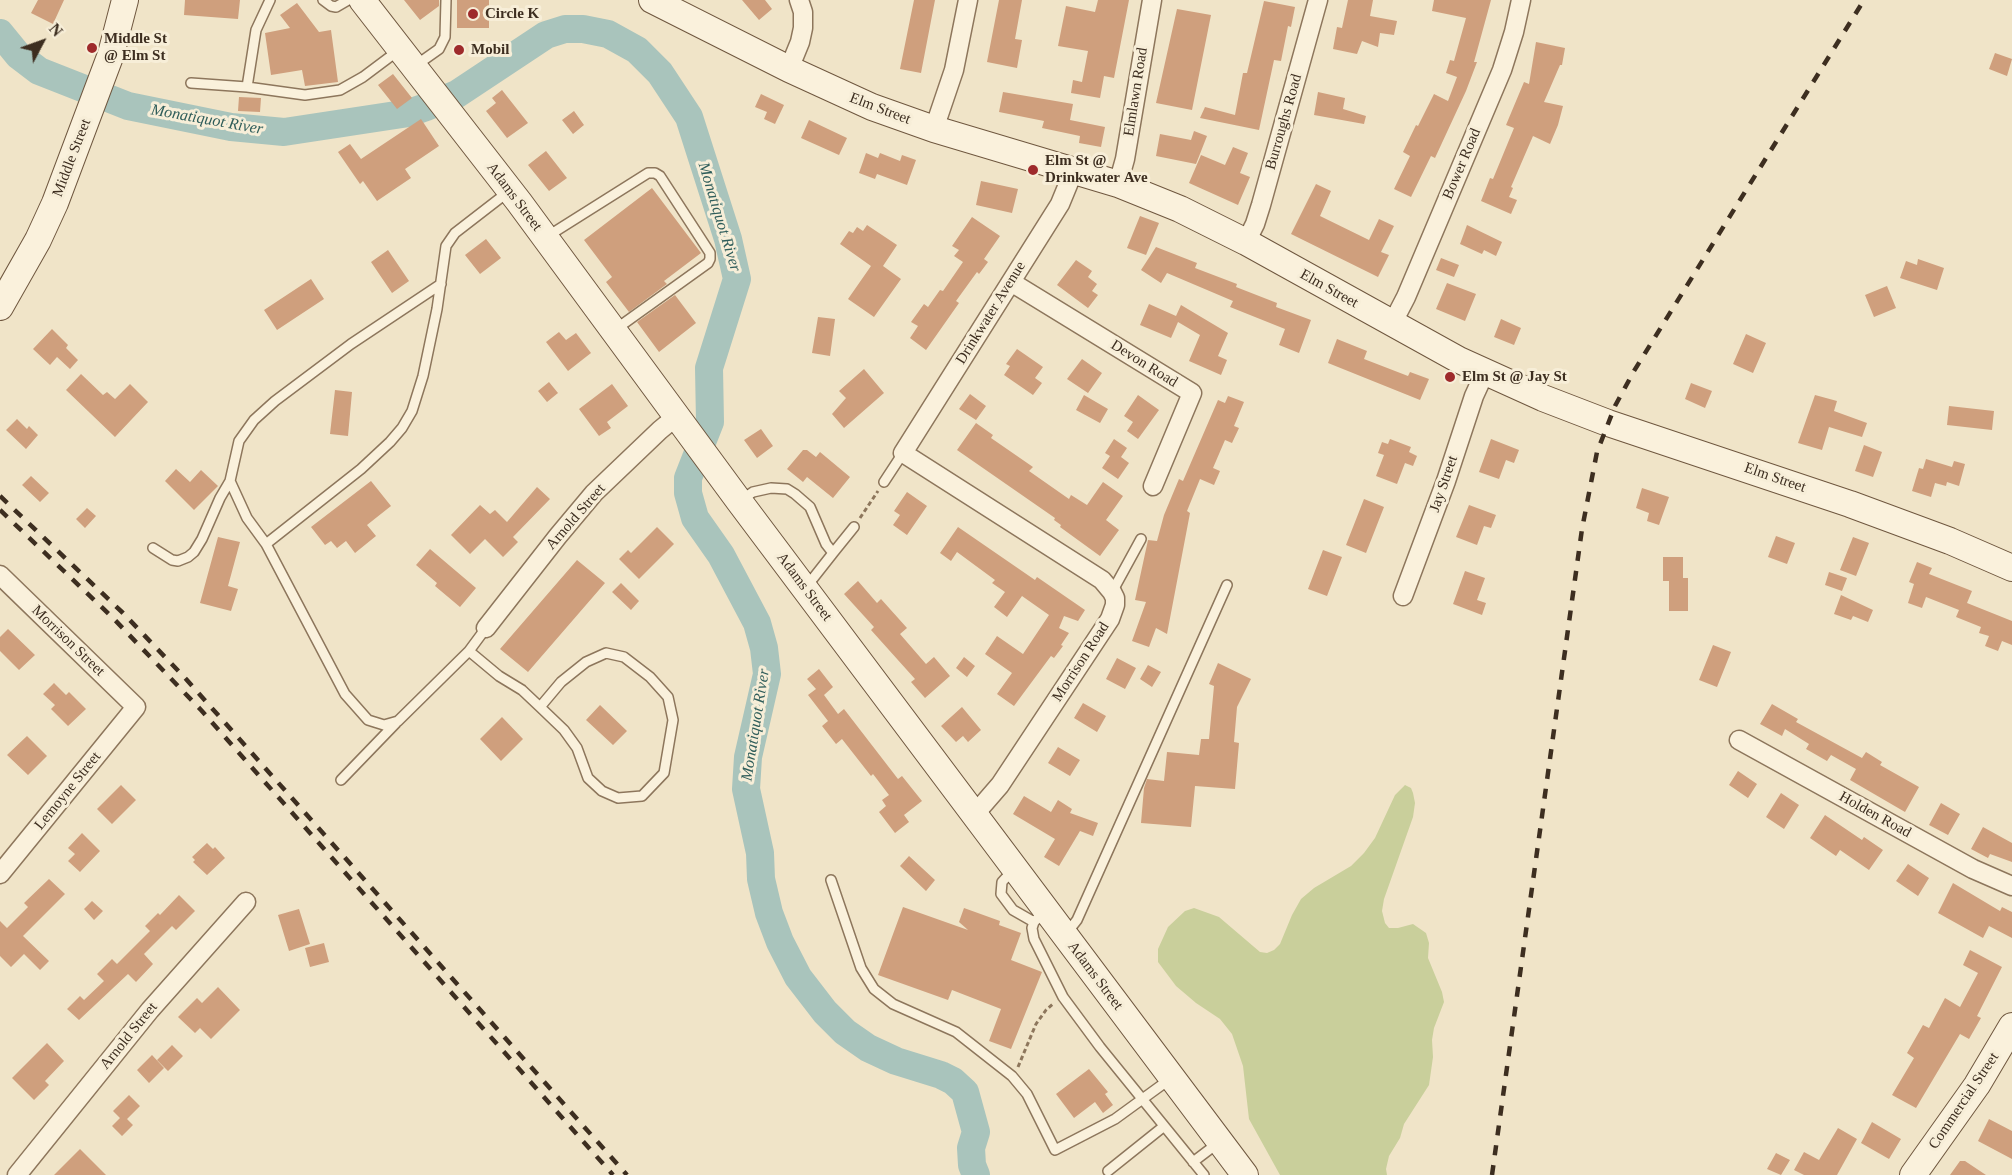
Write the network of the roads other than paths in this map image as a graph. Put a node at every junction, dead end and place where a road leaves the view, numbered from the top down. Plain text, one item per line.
1 (125, 0) edge
2 (270, 0) edge
3 (323, 0) edge
4 (446, 0) edge
5 (651, 0) edge
6 (799, 0) edge
7 (968, 0) edge
8 (1152, 0) edge
9 (1318, 0) edge
10 (1521, 0) edge
11 (363, 3) edge
12 (406, 59) junction
13 (789, 69) junction
14 (191, 83) dead end
15 (247, 87) junction
16 (933, 129) junction
17 (1074, 170) junction
18 (1118, 184) junction
19 (510, 190) junction
20 (546, 238) junction
21 (1246, 242) junction
22 (1011, 282) junction
23 (441, 284) junction
24 (0, 307) edge
25 (1392, 324) junction
26 (614, 330) junction
27 (1485, 372) junction
28 (684, 425) junction
29 (903, 453) junction
30 (230, 481) junction
31 (884, 482) road end
32 (1153, 486) dead end
33 (739, 501) junction
34 (854, 527) road end
35 (1141, 539) dead end
36 (266, 544) junction
37 (153, 548) dead end
38 (834, 553) junction
39 (2012, 568) edge
40 (0, 575) edge
41 (1227, 585) dead end
42 (804, 588) junction
43 (1112, 592) junction
44 (1403, 596) dead end
45 (486, 628) joint
46 (469, 651) junction
47 (136, 707) joint
48 (540, 707) junction
49 (398, 721) junction
50 (1739, 740) dead end
51 (341, 780) dead end
52 (974, 815) junction
53 (0, 874) edge
54 (831, 880) dead end
55 (2012, 886) edge
56 (246, 902) dead end
57 (1040, 917) junction
58 (1064, 935) junction
59 (2012, 1026) edge
60 (1172, 1078) junction
61 (1142, 1100) junction
62 (1163, 1127) junction
63 (1220, 1141) junction
64 (1193, 1162) junction
65 (1108, 1171) dead end
66 (17, 1175) edge
67 (1204, 1175) edge
68 (1245, 1175) edge
69 (1913, 1175) edge

1 - 24 street, Middle Street
2 - 15 lane
3 - 11 lane
4 - 12 lane
5 - 13 street, Elm Street
6 - 13 street
7 - 16 street
8 - 18 street, Elmlawn Road
9 - 21 street, Burroughs Road
10 - 25 street, Bower Road
11 - 12 street, Adams Street
12 - 15 lane
12 - 19 street, Adams Street
13 - 16 street, Elm Street
14 - 15 lane
16 - 17 street, Elm Street
17 - 18 street, Elm Street
17 - 22 street, Drinkwater Avenue
18 - 21 street, Elm Street
19 - 20 street, Adams Street
19 - 23 lane
20 - 26 street, Adams Street
20 - 26 lane
21 - 25 street, Elm Street
22 - 29 street, Drinkwater Avenue
22 - 32 street, Devon Road
23 - 30 lane
23 - 36 lane
25 - 27 street, Elm Street
26 - 28 street, Adams Street
27 - 39 street, Elm Street
27 - 44 street, Jay Street
28 - 33 street, Adams Street
28 - 45 street, Arnold Street
29 - 31 lane
29 - 43 street
30 - 36 lane
30 - 37 lane
33 - 38 lane
33 - 42 street, Adams Street
34 - 38 lane
35 - 43 lane
36 - 49 lane
38 - 42 lane
40 - 47 street, Morrison Street
41 - 58 lane
42 - 52 street, Adams Street
43 - 52 street, Morrison Road
45 - 46 lane
46 - 48 lane
46 - 49 lane
47 - 53 street, Lemoyne Street
48 - 48 lane
49 - 51 lane
50 - 55 street, Holden Road
52 - 57 street, Adams Street
54 - 61 lane
56 - 66 street, Arnold Street
57 - 58 street, Adams Street
57 - 61 lane
58 - 60 street, Adams Street
59 - 69 street, Commercial Street
60 - 61 lane
60 - 63 street, Adams Street
61 - 62 lane
62 - 64 lane
62 - 65 lane
63 - 64 lane
63 - 68 street, Adams Street
64 - 67 lane

